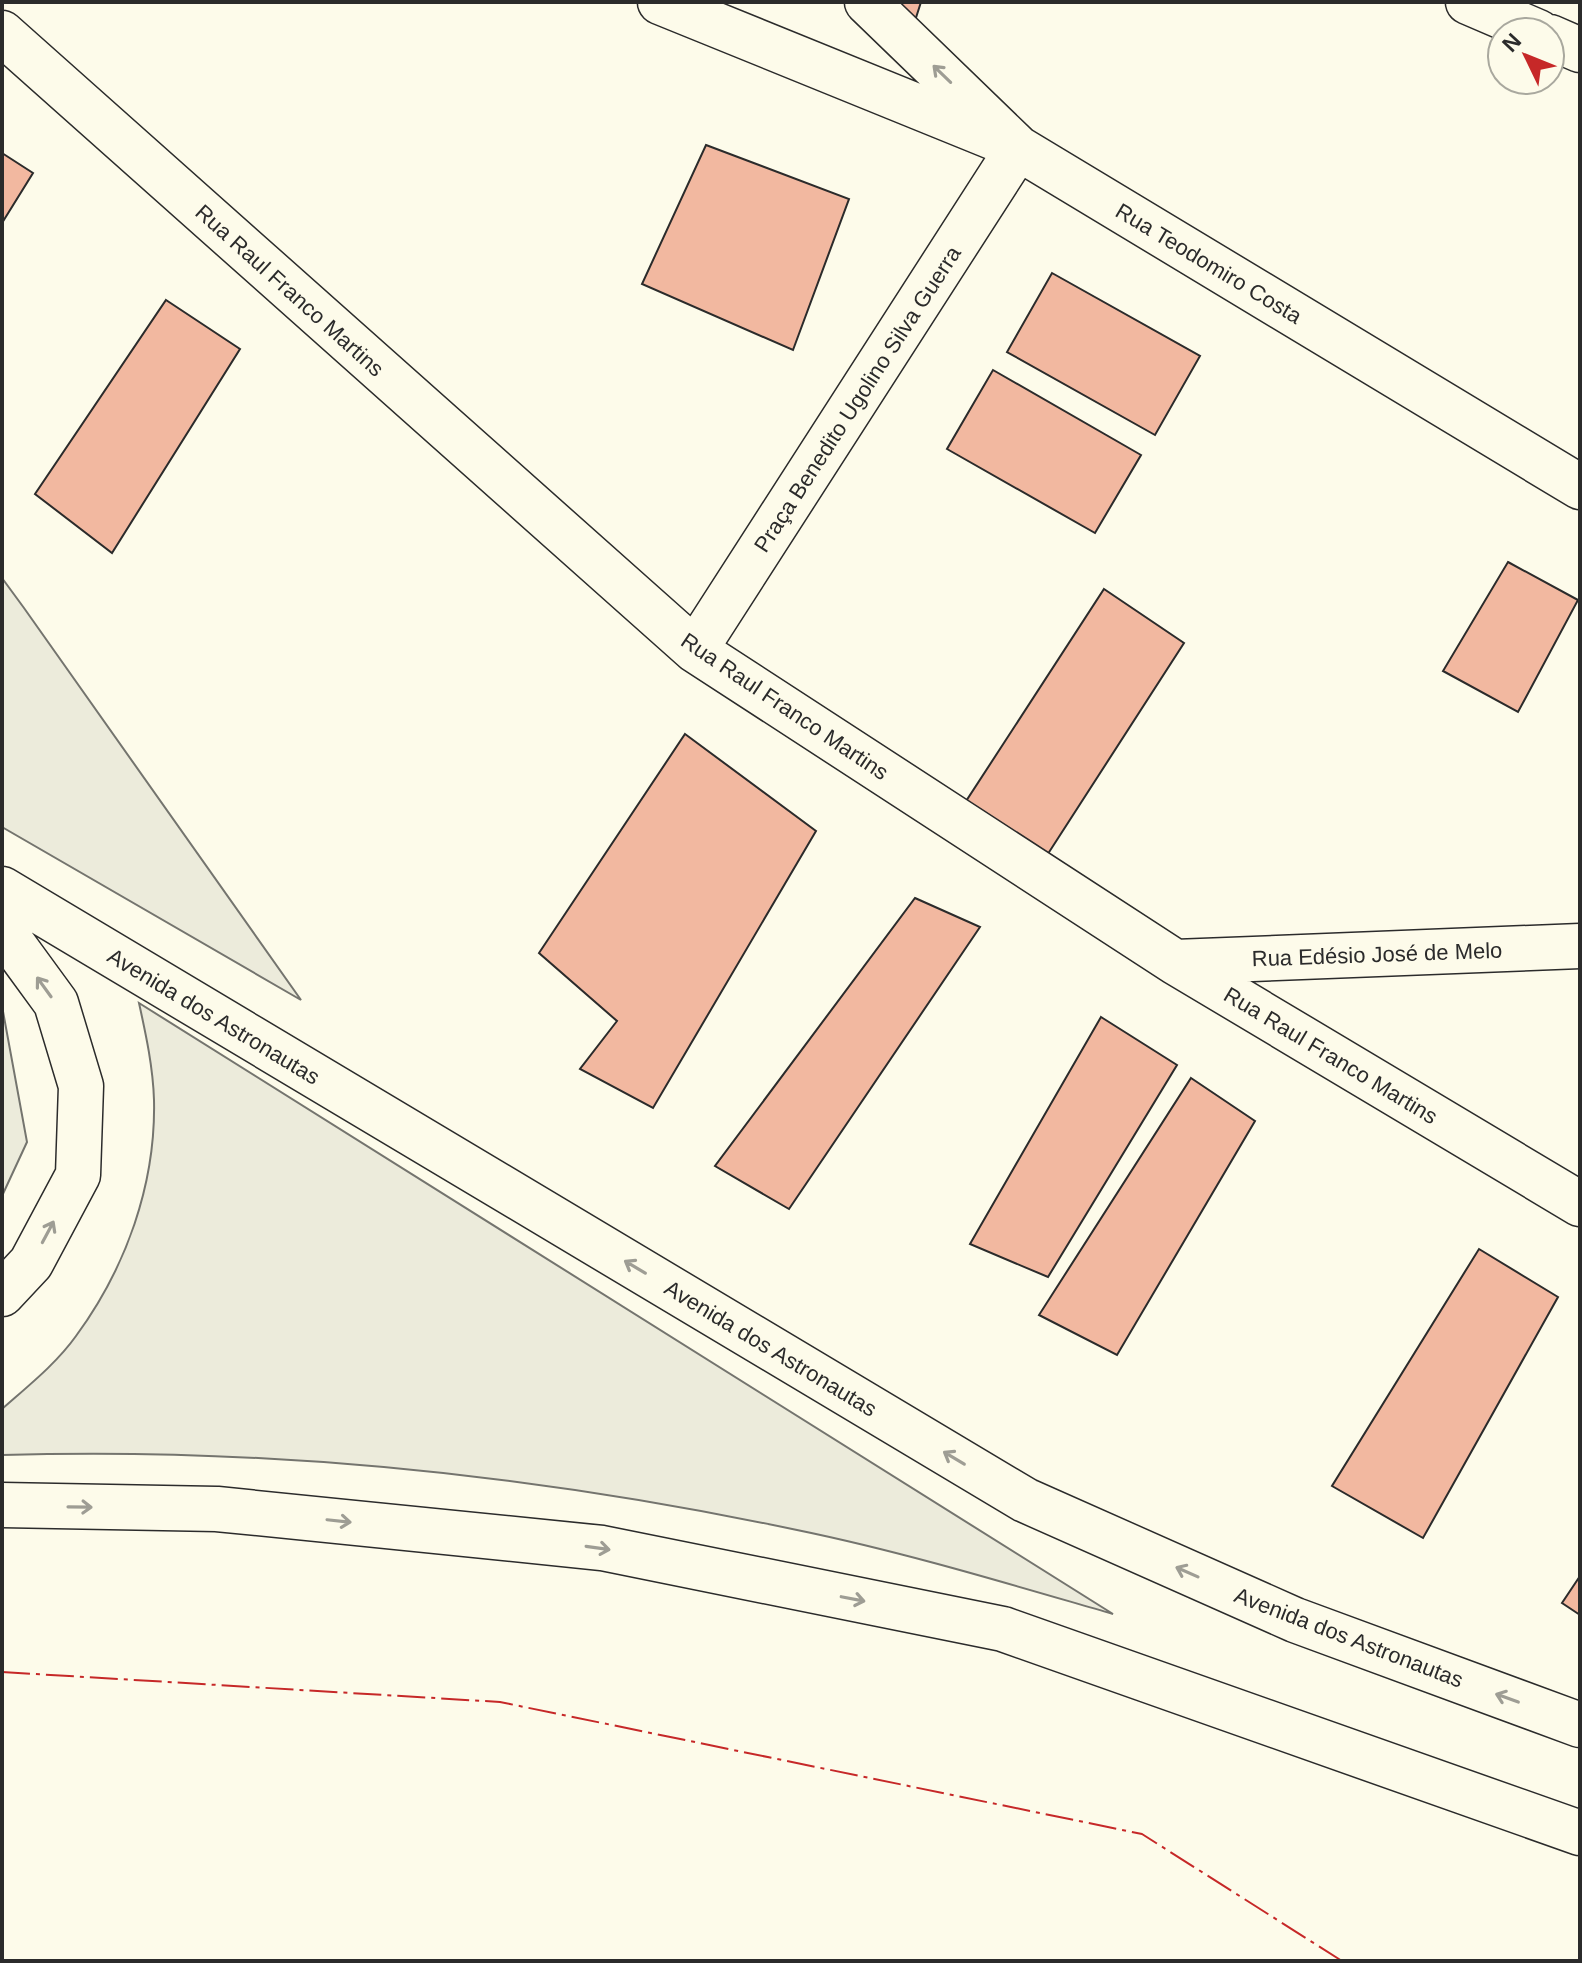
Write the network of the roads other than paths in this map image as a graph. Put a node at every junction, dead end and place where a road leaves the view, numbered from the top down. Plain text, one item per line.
1 (660, 2) edge
2 (867, 2) edge
3 (1489, 6) edge
4 (1508, 16) edge
5 (2, 33) edge
6 (1018, 148) junction
7 (1580, 487) edge
8 (695, 650) junction
9 (2, 889) edge
10 (2, 929) edge
11 (1580, 946) edge
12 (1175, 962) junction
13 (1580, 1204) edge
14 (2, 1294) edge
15 (2, 1505) edge
16 (1580, 1725) edge
17 (1580, 1833) edge

1 - 6 street
6 -> 2 street, Rua Teodomiro Costa
3 - 4 street
5 - 8 street, Rua Raul Franco Martins
6 - 7 street, Rua Teodomiro Costa
6 - 8 street, Praça Benedito Ugolino Silva Guerra
8 - 12 street, Rua Raul Franco Martins
16 -> 9 street, Avenida dos Astronautas
14 -> 10 street
11 - 12 street, Rua Edésio José de Melo
12 - 13 street, Rua Raul Franco Martins
15 -> 17 street

